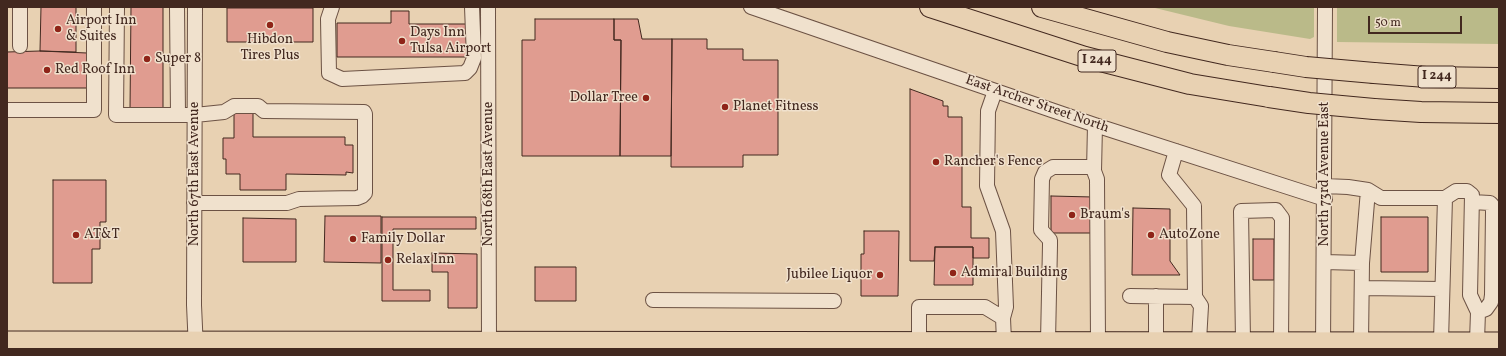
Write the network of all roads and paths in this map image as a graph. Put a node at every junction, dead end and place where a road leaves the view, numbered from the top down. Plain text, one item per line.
1 (20, 7) edge
2 (94, 7) edge
3 (117, 7) edge
4 (332, 7) edge
5 (472, 7) edge
6 (488, 7) edge
7 (750, 7) edge
8 (930, 7) edge
9 (1042, 7) edge
10 (1325, 7) edge
11 (177, 13) edge
12 (195, 13) edge
13 (20, 46) dead end
14 (1499, 78) edge
15 (995, 91) junction
16 (7, 110) edge
17 (1499, 113) edge
18 (178, 115) junction
19 (195, 115) junction
20 (1095, 125) junction
21 (1176, 151) junction
22 (1094, 167) junction
23 (1368, 190) junction
24 (1325, 193) junction
25 (1445, 198) junction
26 (1472, 202) junction
27 (194, 203) junction
28 (1324, 262) junction
29 (1362, 263) junction
30 (1362, 288) junction
31 (1442, 289) junction
32 (1130, 296) dead end
33 (1156, 296) junction
34 (1195, 297) junction
35 (653, 300) dead end
36 (834, 301) dead end
37 (1478, 312) junction
38 (1003, 318) junction
39 (7, 340) edge
40 (489, 340) junction
41 (919, 341) junction
42 (1048, 341) junction
43 (1098, 341) junction
44 (1156, 341) junction
45 (1199, 341) junction
46 (1243, 341) junction
47 (1281, 341) junction
48 (1441, 341) junction
49 (1477, 341) junction
50 (1499, 341) edge
51 (1001, 343) edge
52 (94, 344) edge
53 (117, 344) edge
54 (173, 344) edge
55 (196, 344) edge
56 (386, 344) edge
57 (1364, 344) edge
58 (276, 345) edge
59 (311, 345) edge
60 (355, 345) edge
61 (563, 345) edge
62 (610, 345) edge
63 (753, 345) edge
64 (943, 345) edge
65 (973, 345) edge
66 (1131, 345) edge
67 (1324, 345) edge
68 (1398, 345) edge
69 (7, 349) edge

1 - 13 street
2 - 16 street
3 - 18 street
4 - 5 street
6 - 40 street, North 68th East Avenue
7 - 15 street, East Archer Street North
8 - 17 highway, I 244, bridge
9 - 14 highway, I 244, bridge
10 - 24 street, North 73rd Avenue East
11 - 12 street
11 - 18 street
12 - 19 street, North 67th East Avenue
15 - 20 street, East Archer Street North
15 - 38 street
18 - 19 street
19 - 27 street, North 67th East Avenue
19 - 27 street
20 - 21 street, East Archer Street North
20 - 22 street
21 - 24 street, East Archer Street North
21 - 34 street
22 - 42 street
22 - 43 street
23 - 24 street, East Archer Street North
23 - 25 street, East Archer Street North
23 - 29 street
24 - 28 street, North 73rd Avenue East
25 - 26 street
25 - 31 street
26 - 37 street
26 - 37 street
27 - 55 street, North 67th East Avenue
28 - 29 street
28 - 67 street, North 73rd Avenue East
29 - 30 street
30 - 31 street
30 - 57 street
31 - 48 street
32 - 33 street
33 - 34 street
33 - 44 street
34 - 45 street
35 - 36 street
37 - 49 street
38 - 41 street
38 - 51 street
39 - 52 main road
39 - 69 street
40 - 56 main road
40 - 61 main road
41 - 63 main road
41 - 64 main road
42 - 43 main road
42 - 51 main road
43 - 66 main road
44 - 45 main road
44 - 66 main road
45 - 46 main road
46 - 47 main road
46 - 47 street
47 - 67 main road
48 - 49 main road
48 - 68 main road
49 - 50 main road
51 - 65 main road
52 - 53 main road
53 - 54 main road
54 - 55 main road
55 - 58 main road
56 - 60 main road
57 - 67 main road
57 - 68 main road
58 - 59 main road
59 - 60 main road
61 - 62 main road
62 - 63 main road
64 - 65 main road

